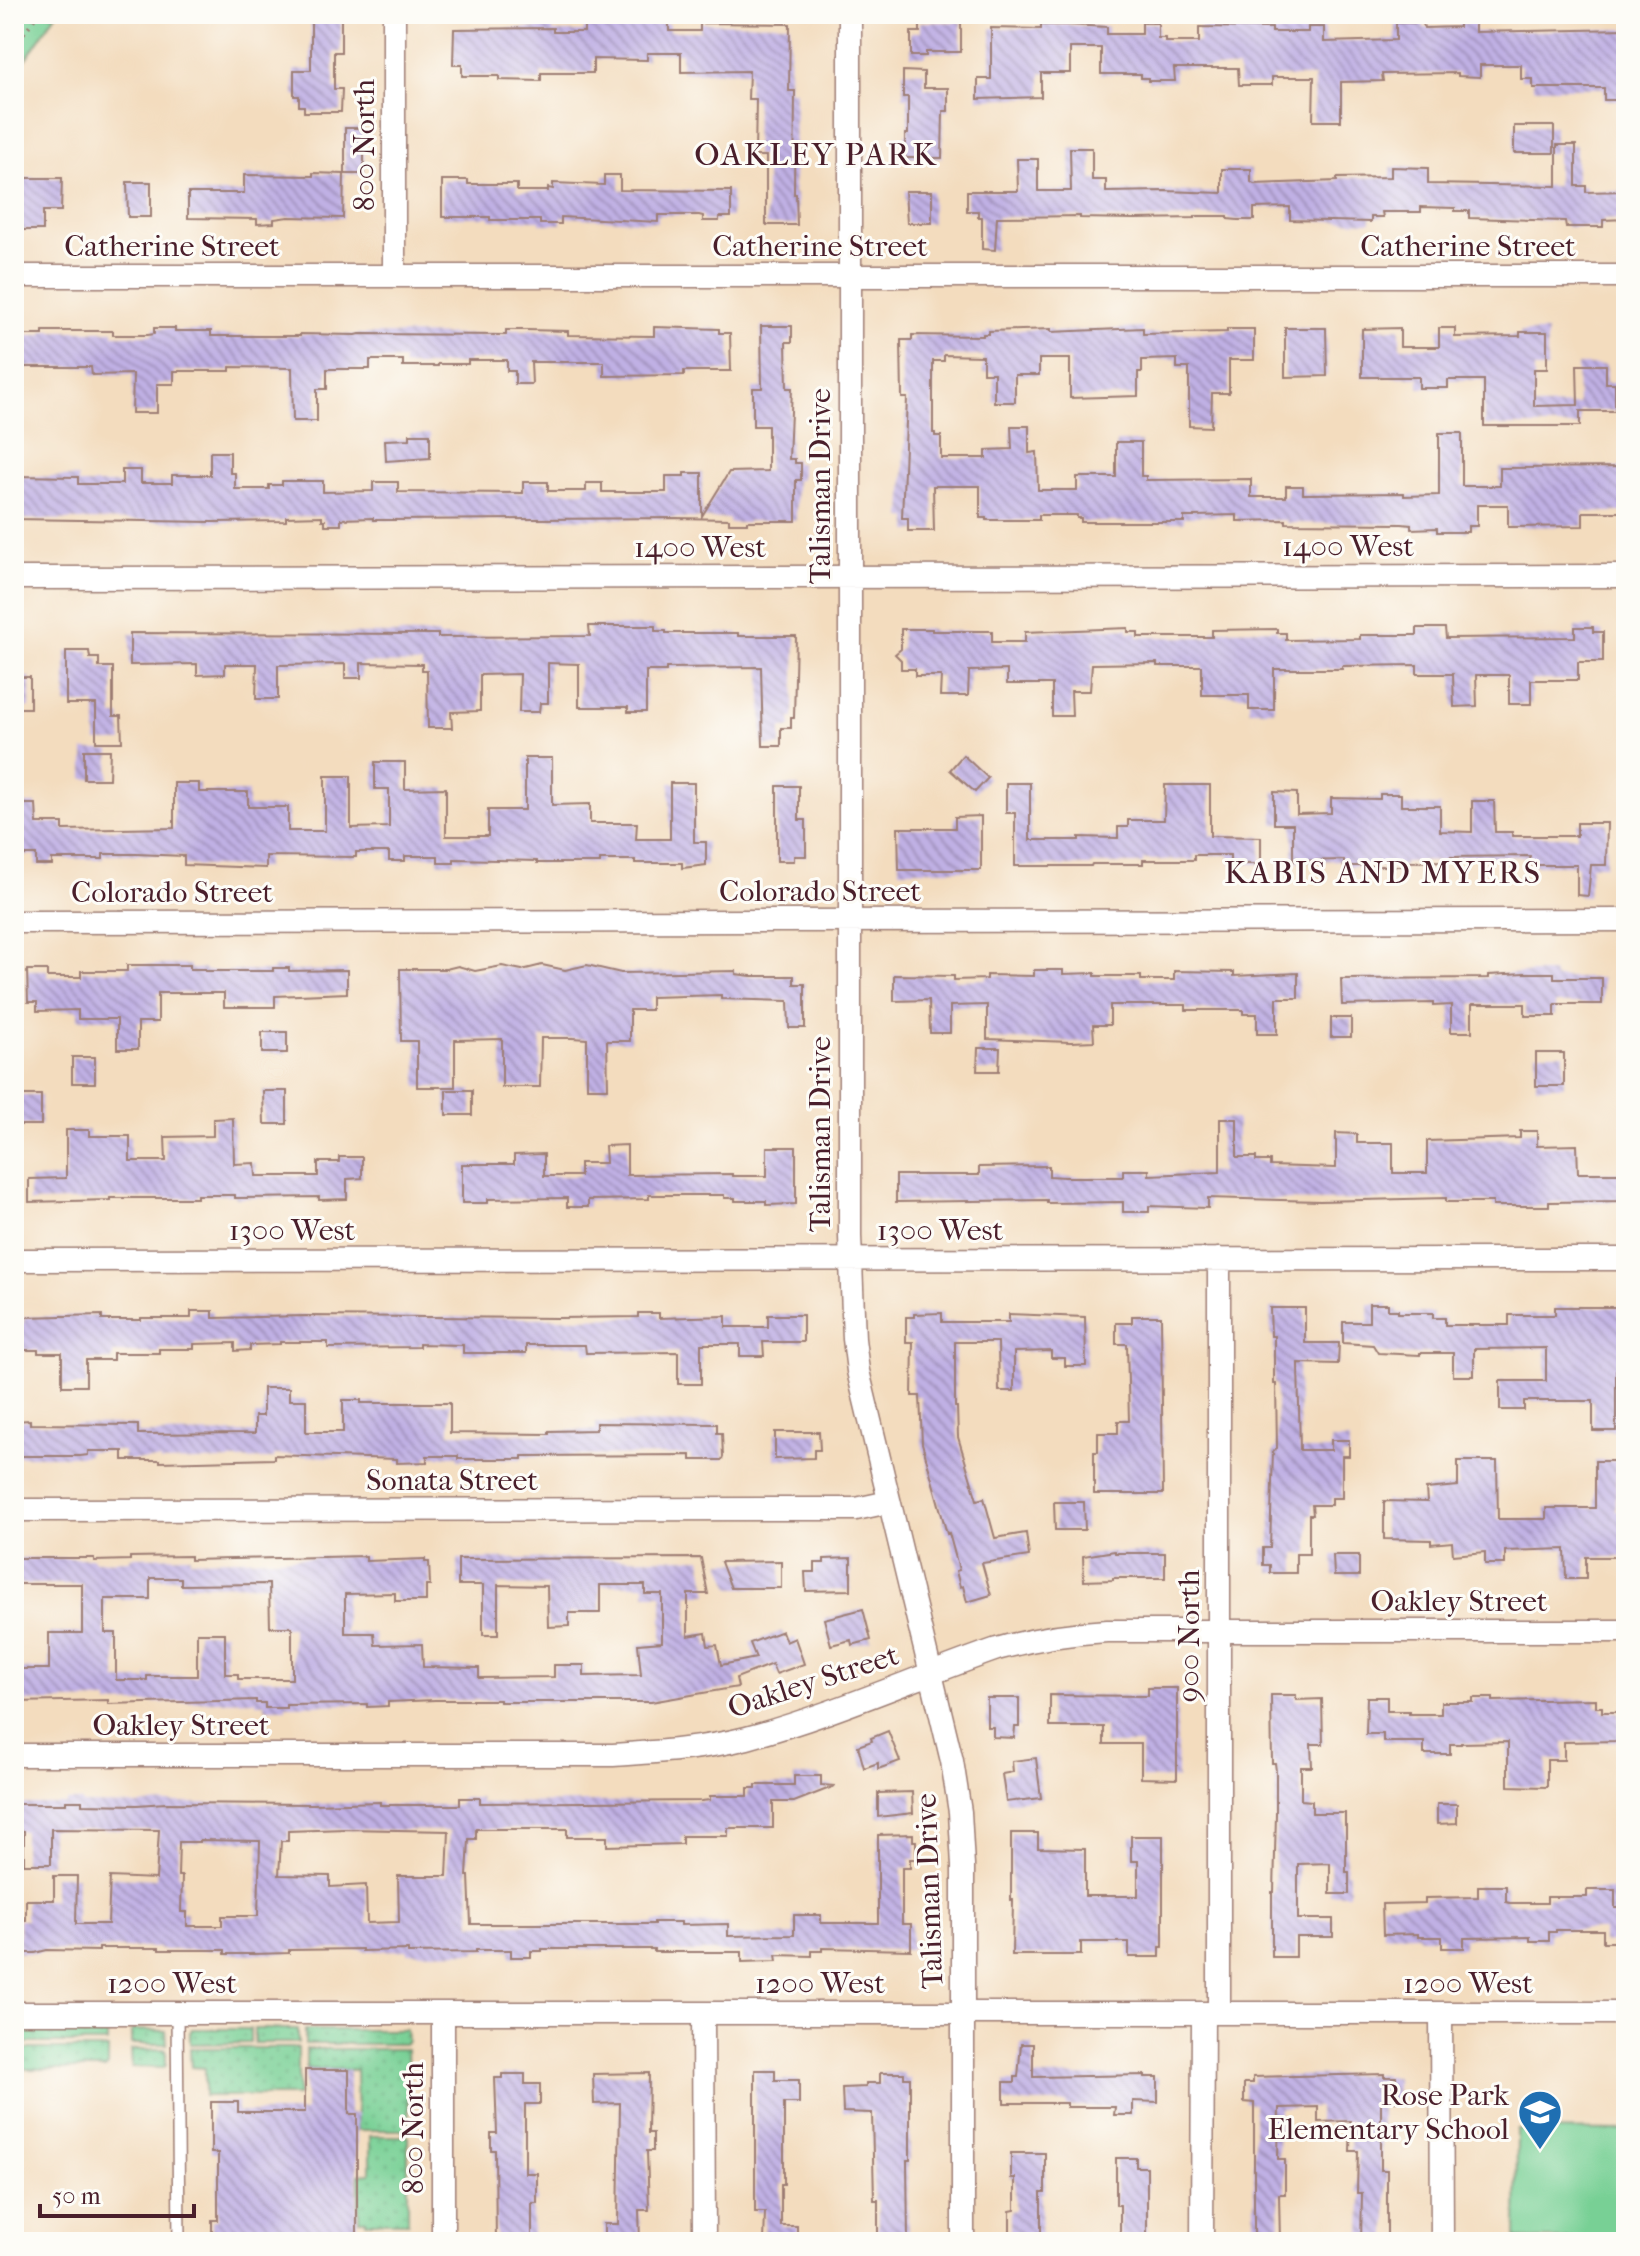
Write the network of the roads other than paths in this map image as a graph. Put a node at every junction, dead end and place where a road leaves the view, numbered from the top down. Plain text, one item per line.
1 (394, 14) edge
2 (850, 14) edge
3 (14, 276) edge
4 (394, 276) junction
5 (850, 276) junction
6 (1626, 276) edge
7 (1626, 576) edge
8 (850, 577) junction
9 (14, 578) edge
10 (1626, 920) edge
11 (850, 921) junction
12 (14, 922) edge
13 (1219, 1259) junction
14 (1626, 1259) edge
15 (14, 1260) edge
16 (851, 1260) junction
17 (889, 1502) junction
18 (14, 1510) edge
19 (1219, 1631) junction
20 (1626, 1631) edge
21 (931, 1673) junction
22 (14, 1755) edge
23 (14, 2013) edge
24 (177, 2013) junction
25 (443, 2013) junction
26 (703, 2013) junction
27 (963, 2013) junction
28 (1211, 2013) junction
29 (1441, 2013) junction
30 (1626, 2013) edge
31 (179, 2242) edge
32 (443, 2242) edge
33 (704, 2242) edge
34 (963, 2242) edge
35 (1202, 2242) edge
36 (1442, 2242) edge

1 - 4 street, 800 North
2 - 5 street, Talisman Drive
3 - 4 street, Catherine Street
4 - 5 street, Catherine Street
5 - 6 street, Catherine Street
5 - 8 street, Talisman Drive
7 - 8 street, 1400 West
8 - 9 street, 1400 West
8 - 11 street, Talisman Drive
10 - 11 street, Colorado Street
11 - 12 street, Colorado Street
11 - 16 street, Talisman Drive
13 - 14 street, 1300 West
13 - 16 street, 1300 West
13 - 19 street, 900 North
15 - 16 street, 1300 West
16 - 17 street, Talisman Drive
17 - 18 street, Sonata Street
17 - 21 street, Talisman Drive
19 - 20 street, Oakley Street
19 - 21 street, Oakley Street
19 - 28 street, 900 North
21 - 22 street, Oakley Street
21 - 27 street, Talisman Drive
23 - 24 street, 1200 West
24 - 25 street, 1200 West
24 - 31 lane
25 - 26 street, 1200 West
25 - 32 street, 800 North
26 - 27 street, 1200 West
26 - 33 street
27 - 28 street, 1200 West
27 - 34 street, Talisman Drive
28 - 29 street, 1200 West
28 - 35 street, 900 North
29 - 30 street, 1200 West
29 - 36 street

